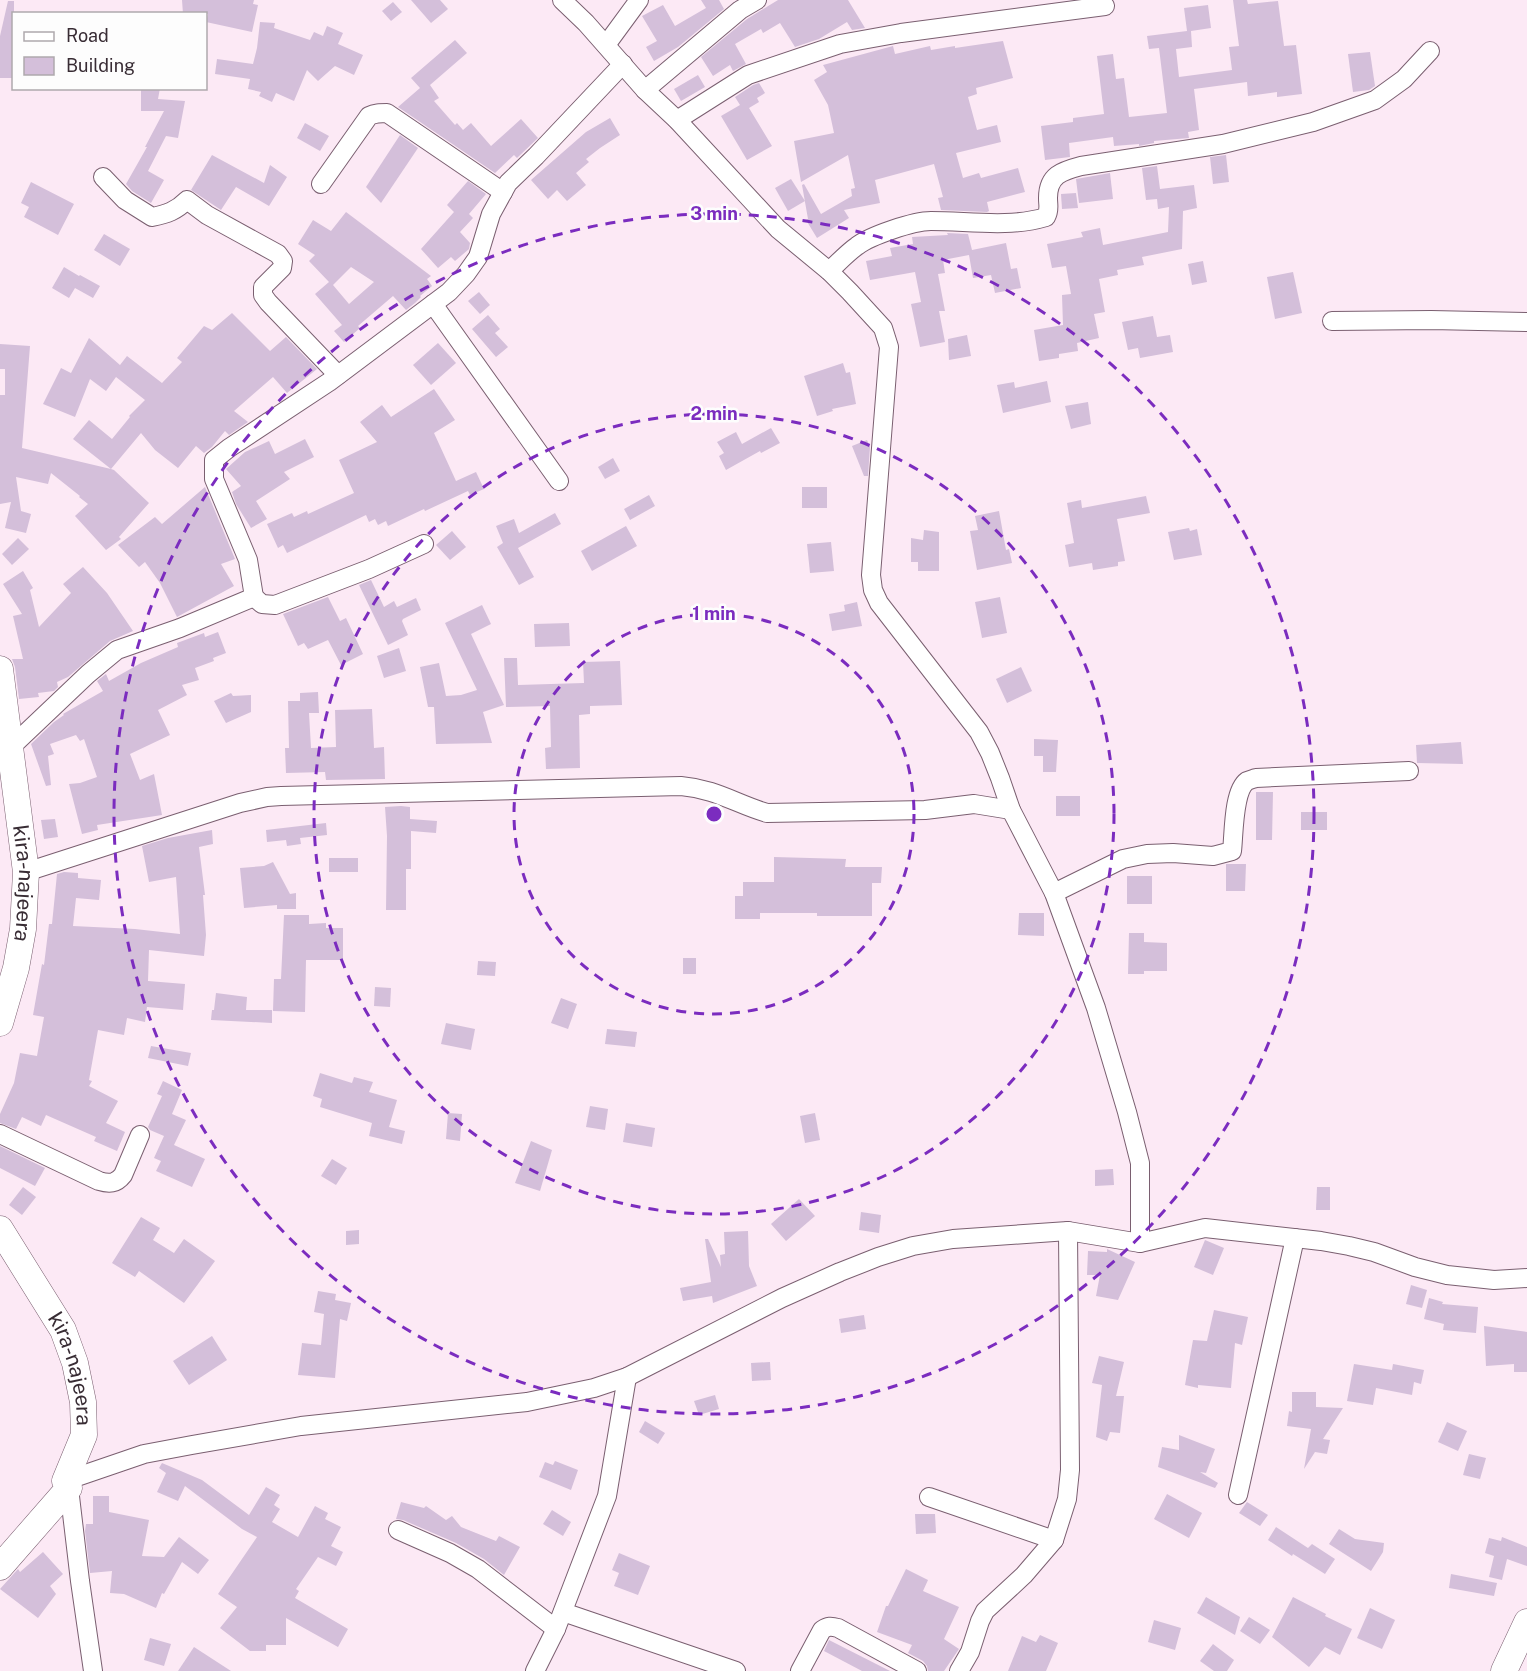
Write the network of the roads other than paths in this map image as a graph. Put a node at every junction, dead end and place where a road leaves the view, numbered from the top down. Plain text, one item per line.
1 (562, 0) edge
2 (639, 0) edge
3 (758, 0) edge
4 (1105, 6) dead end
5 (606, 45) junction
6 (1430, 51) dead end
7 (623, 64) junction
8 (645, 90) junction
9 (677, 120) junction
10 (103, 177) dead end
11 (321, 184) dead end
12 (503, 192) junction
13 (829, 271) junction
14 (433, 304) junction
15 (1332, 321) dead end
16 (1527, 322) edge
17 (338, 375) junction
18 (559, 481) dead end
19 (424, 544) dead end
20 (254, 597) junction
21 (0, 669) edge
22 (10, 748) junction
23 (1409, 771) dead end
24 (1011, 810) junction
25 (26, 872) junction
26 (1054, 893) junction
27 (0, 1023) edge
28 (0, 1134) edge
29 (140, 1135) dead end
30 (0, 1229) edge
31 (1068, 1231) junction
32 (1295, 1238) junction
33 (1140, 1243) junction
34 (1527, 1278) edge
35 (627, 1377) junction
36 (67, 1484) junction
37 (1238, 1495) dead end
38 (929, 1497) dead end
39 (398, 1530) dead end
40 (1054, 1540) junction
41 (0, 1567) edge
42 (563, 1612) junction
43 (1527, 1622) edge
44 (556, 1629) junction
45 (93, 1671) edge
46 (535, 1671) edge
47 (736, 1671) edge
48 (800, 1671) edge
49 (917, 1671) edge
50 (959, 1671) edge
51 (1504, 1671) edge

1 - 5 street
2 - 5 street
3 - 8 street
4 - 9 street
5 - 7 street
6 - 13 street
7 - 8 street
7 - 12 street
8 - 9 street
9 - 13 street
10 - 17 street
11 - 12 street
12 - 14 street
13 - 24 street
14 - 17 street
14 - 18 street
15 - 16 street
17 - 20 street
19 - 20 street
20 - 22 street
21 - 22 street, kira-najeera
22 - 25 street, kira-najeera
23 - 26 street
24 - 25 street
24 - 26 street
25 - 27 street, kira-najeera
26 - 33 street
28 - 29 street
30 - 36 street, kira-najeera
31 - 33 street
31 - 35 street
31 - 40 street
32 - 33 street
32 - 34 street
32 - 37 street
35 - 36 street
35 - 42 street
36 - 41 street, kira-najeera
36 - 45 street
38 - 40 street
39 - 44 street
40 - 50 street
42 - 44 street
42 - 47 street
43 - 51 street
44 - 46 street
48 - 49 street

